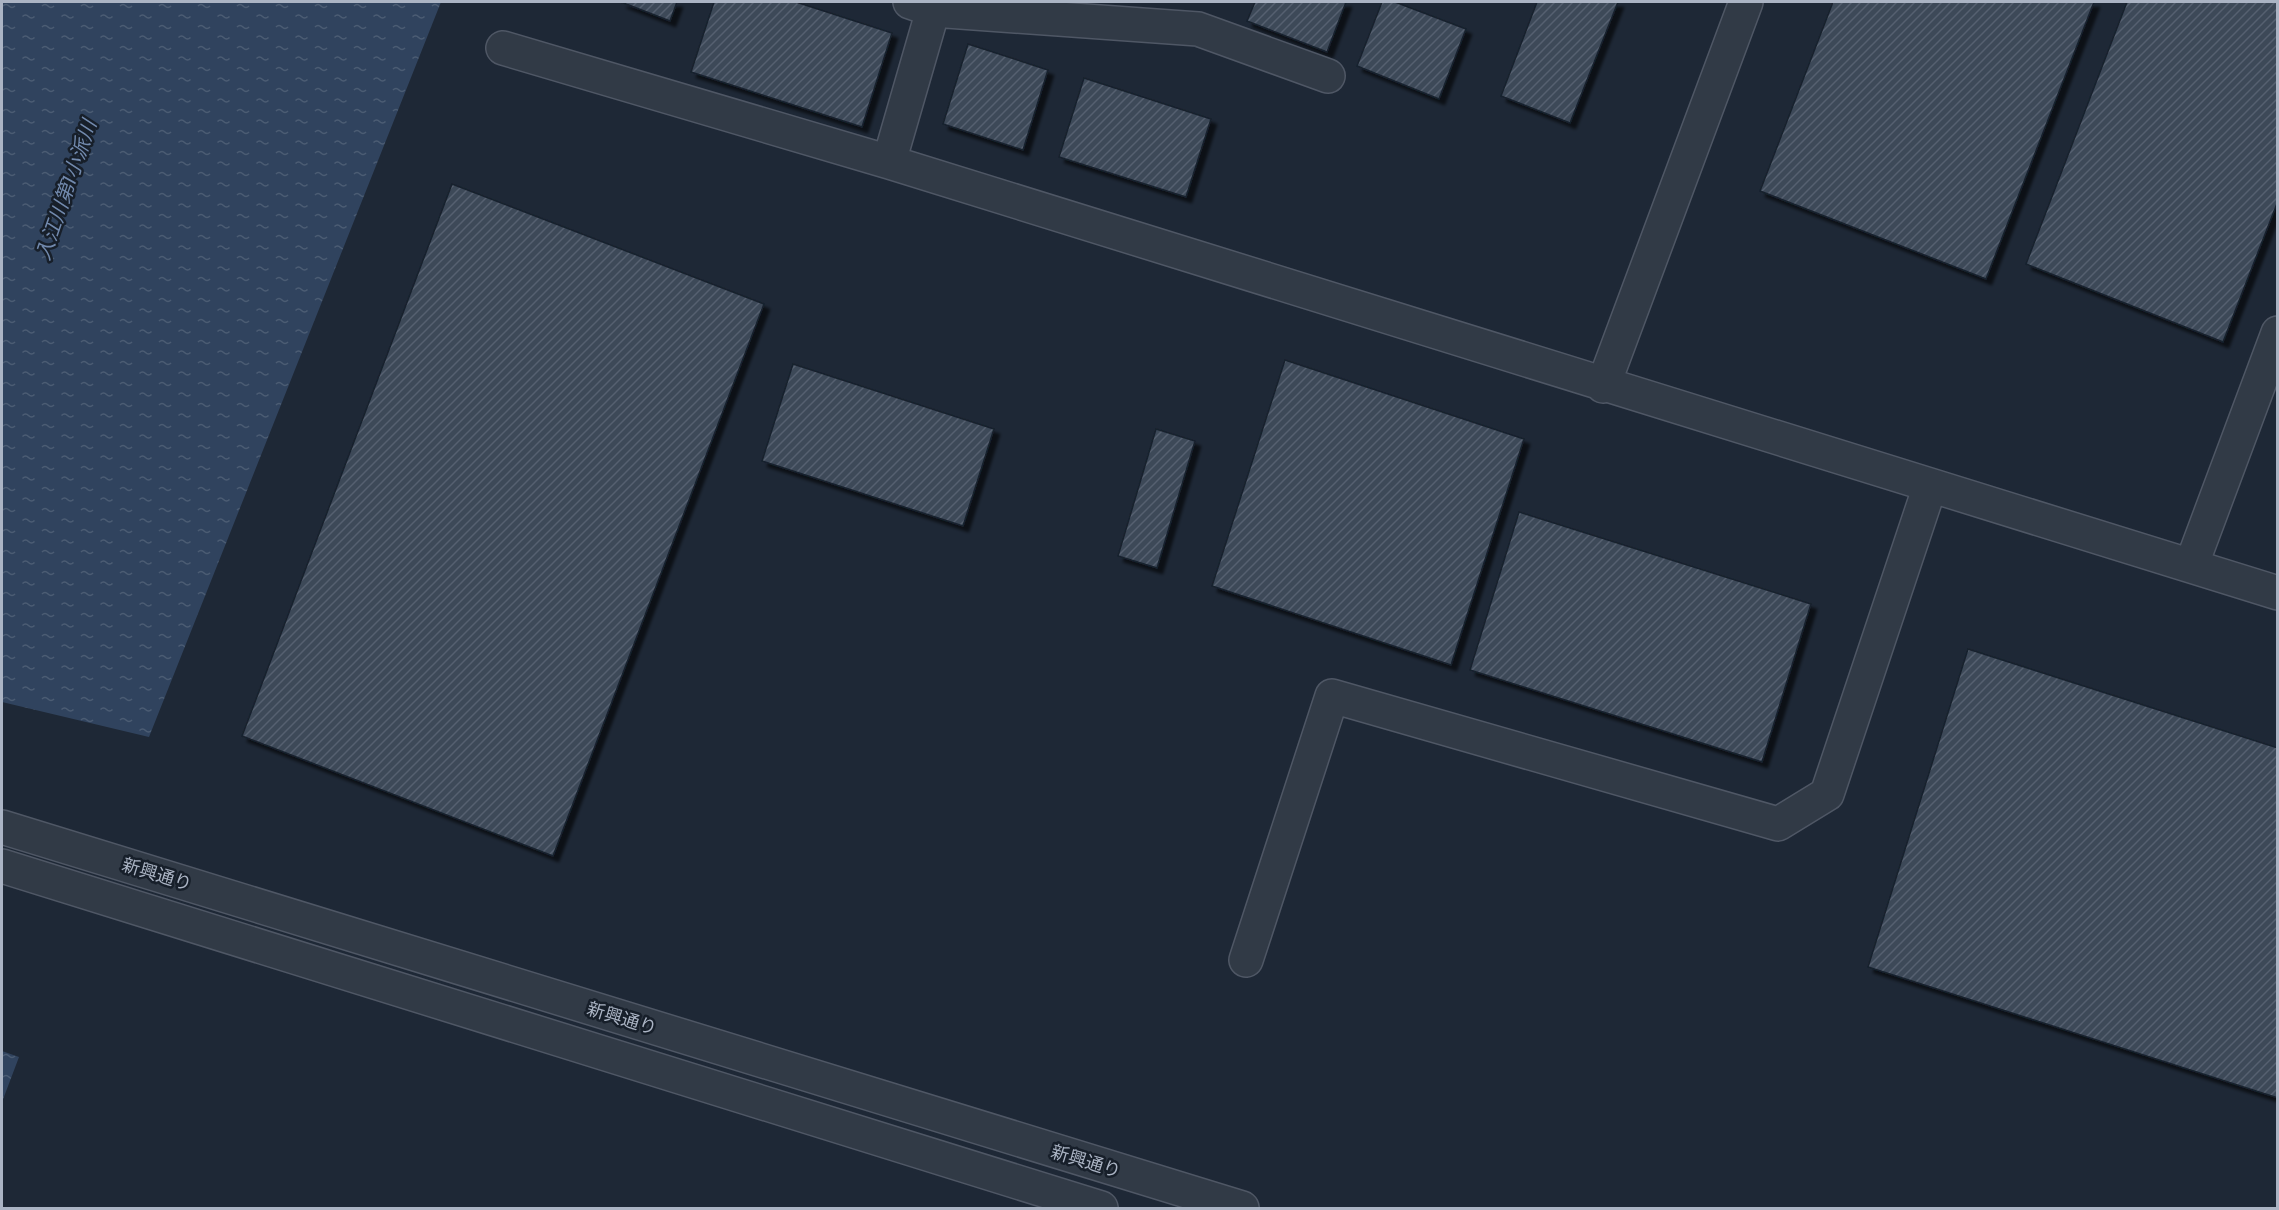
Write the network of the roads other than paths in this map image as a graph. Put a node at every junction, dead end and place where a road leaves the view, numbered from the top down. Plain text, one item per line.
1 (1746, 2) edge
2 (924, 4) edge
3 (503, 48) dead end
4 (1328, 76) dead end
5 (889, 162) junction
6 (2277, 333) edge
7 (1603, 386) junction
8 (1930, 486) junction
9 (2191, 566) junction
10 (2277, 593) edge
11 (2, 826) edge
12 (2, 866) edge
13 (1246, 960) dead end
14 (1101, 1209) edge
15 (1242, 1209) edge

1 - 7 street
2 - 4 street
2 - 5 street
3 - 5 street
5 - 7 street
6 - 9 street
7 - 8 street
8 - 9 street
8 - 13 street
9 - 10 street
11 - 15 street, 新興通り
12 - 14 street

